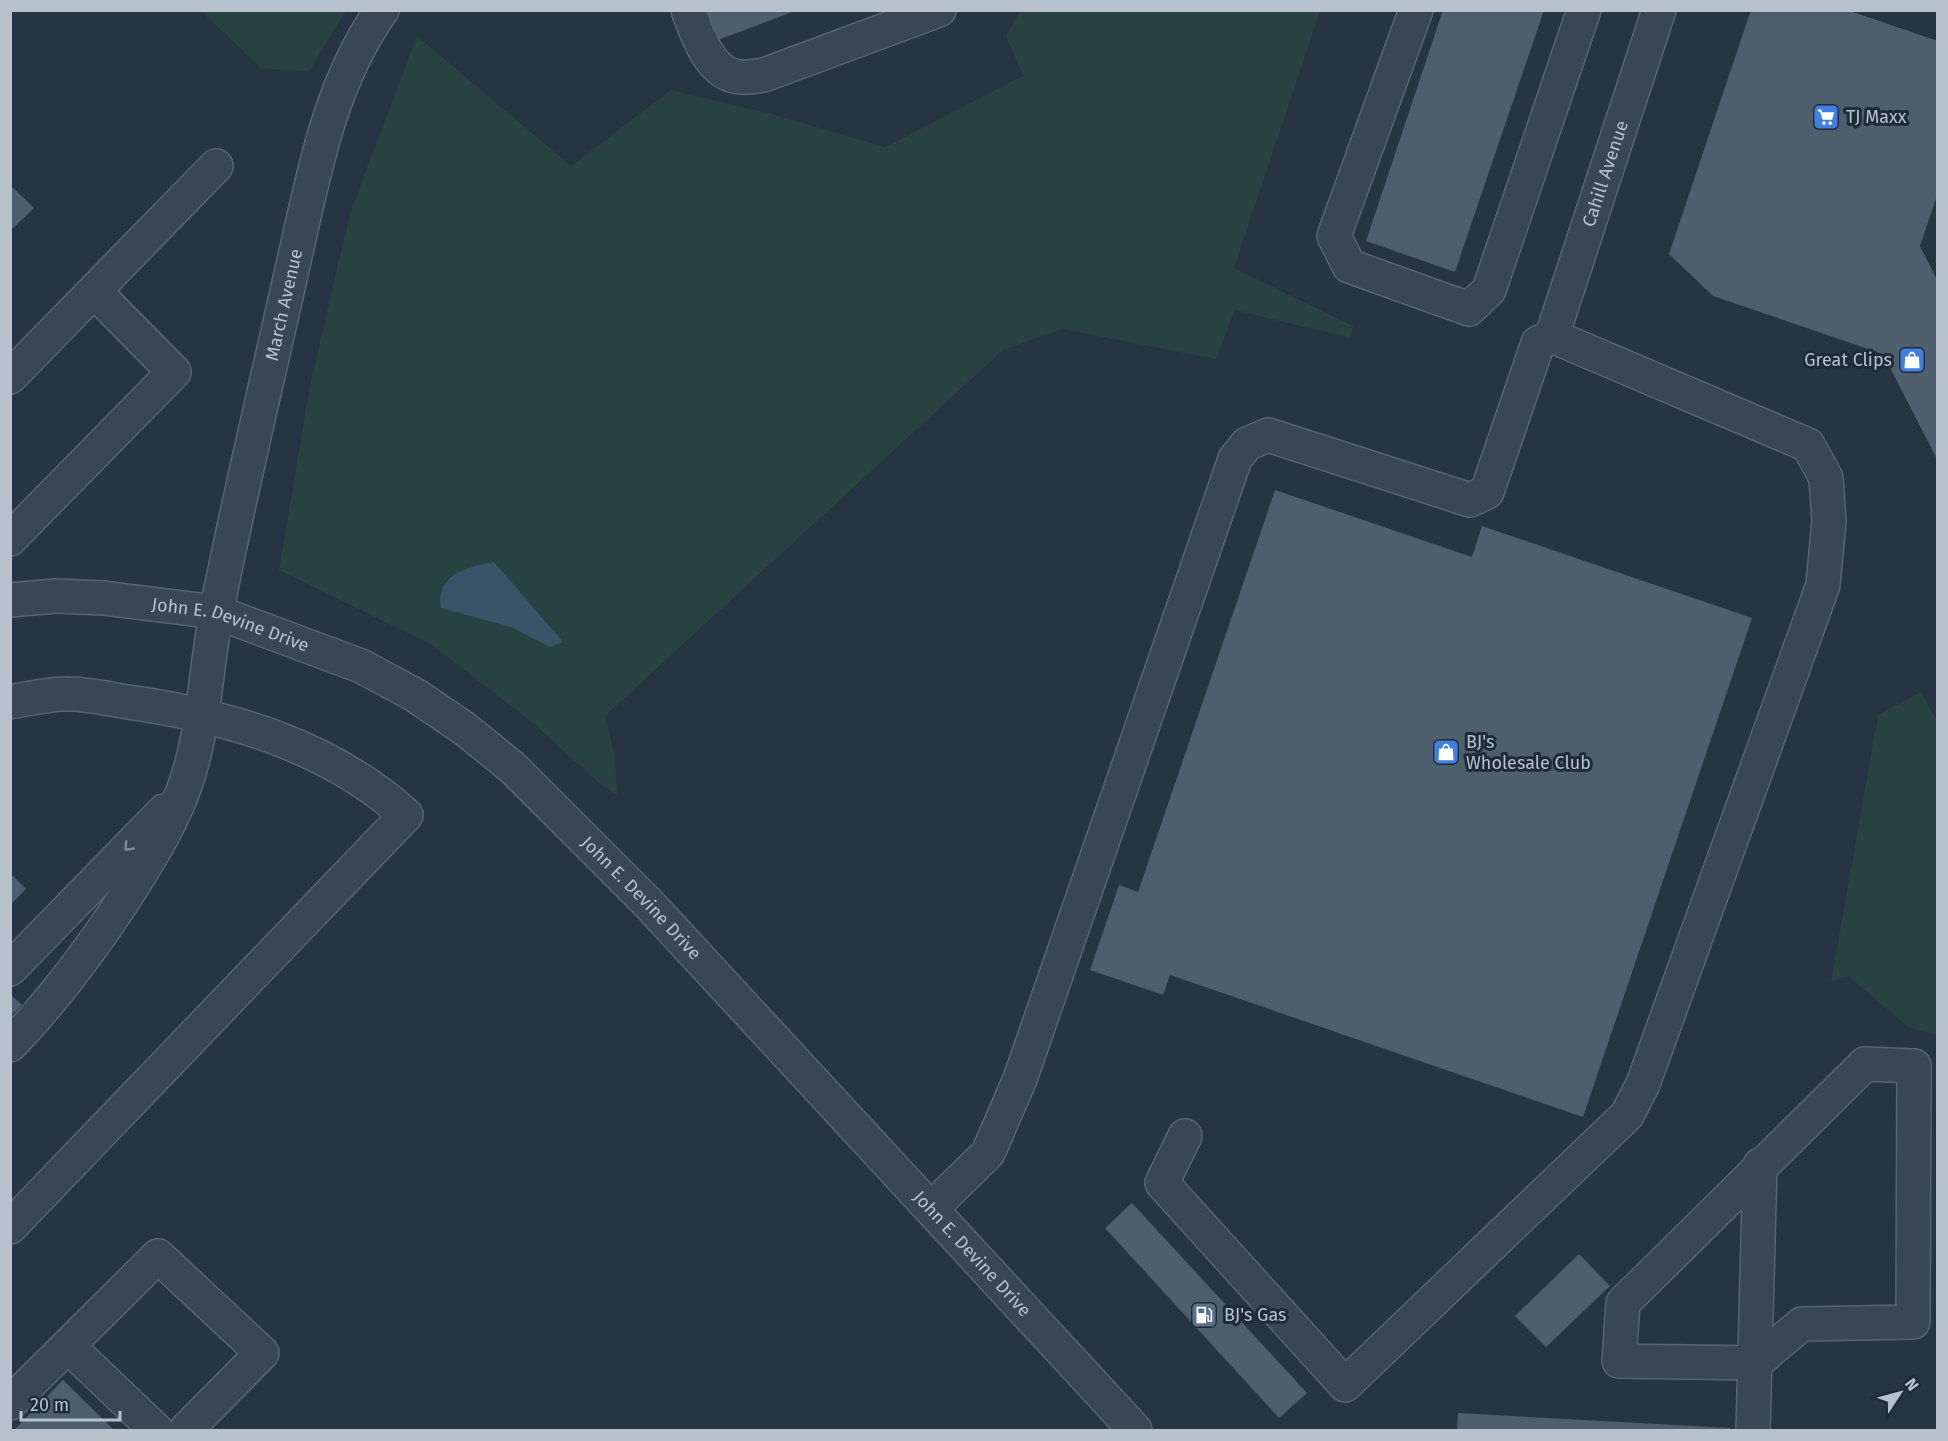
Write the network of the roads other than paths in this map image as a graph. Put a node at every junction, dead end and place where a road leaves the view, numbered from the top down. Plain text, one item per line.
1 (382, 10) edge
2 (688, 10) edge
3 (939, 10) edge
4 (1416, 10) edge
5 (1584, 10) edge
6 (1659, 10) edge
7 (216, 166) dead end
8 (94, 291) junction
9 (1552, 336) junction
10 (10, 377) edge
11 (10, 539) edge
12 (10, 600) edge
13 (216, 612) junction
14 (10, 702) edge
15 (202, 716) junction
16 (184, 790) junction
17 (10, 969) edge
18 (10, 1045) edge
19 (1185, 1136) dead end
20 (1760, 1165) junction
21 (931, 1209) junction
22 (10, 1227) edge
23 (68, 1346) junction
24 (1755, 1363) junction
25 (10, 1403) edge
26 (156, 1431) edge
27 (186, 1431) edge
28 (1135, 1431) edge
29 (1753, 1431) edge

1 - 13 street, March Avenue
2 - 3 street
4 - 5 street
6 - 9 street, Cahill Avenue
7 - 8 street
8 - 10 street
8 - 11 street
9 - 19 street
9 - 21 street
12 - 13 street, John E. Devine Drive
13 - 15 street, March Avenue
13 - 21 street, John E. Devine Drive
14 - 15 street
15 - 16 street, March Avenue
15 - 22 street
16 -> 17 street
16 - 18 street, March Avenue
20 - 24 street
20 - 24 street
20 - 24 street
21 - 28 street, John E. Devine Drive
23 - 25 street
23 - 26 street
23 - 27 street
24 - 29 street

